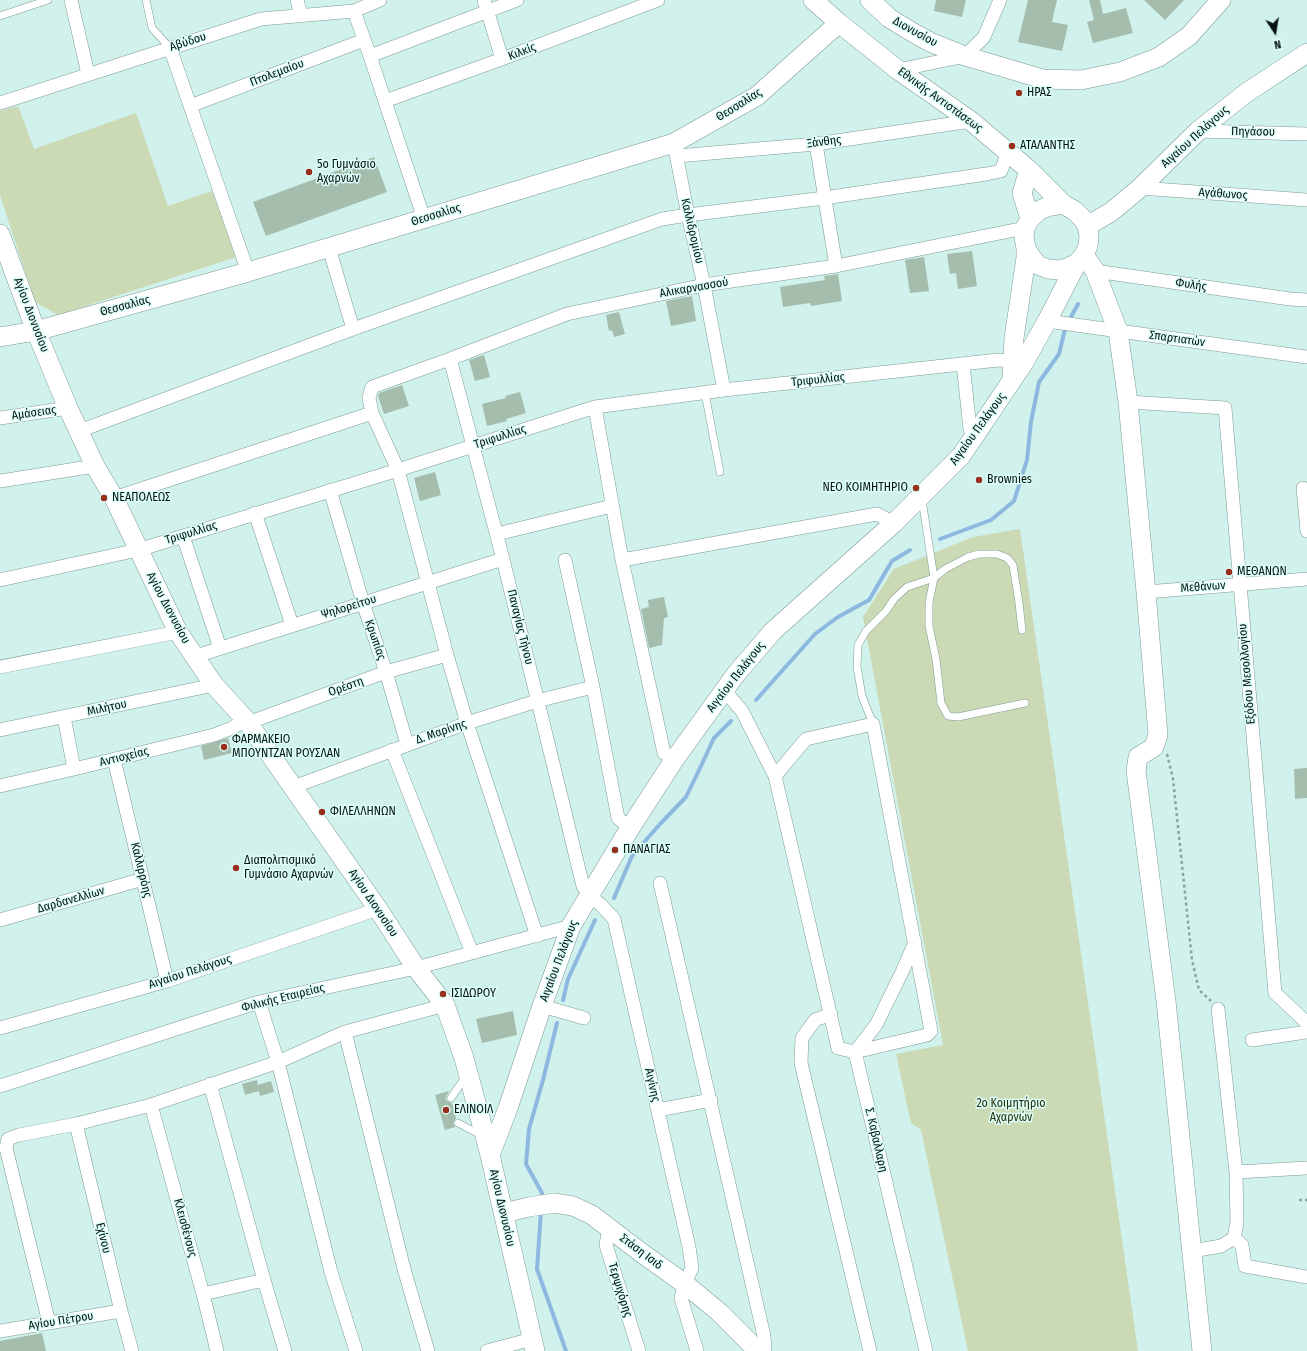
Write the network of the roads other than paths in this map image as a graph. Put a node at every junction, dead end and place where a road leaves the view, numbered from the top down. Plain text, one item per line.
1 (48, 0) edge
2 (71, 0) edge
3 (146, 0) edge
4 (297, 0) edge
5 (380, 0) edge
6 (517, 0) edge
7 (658, 0) edge
8 (813, 0) edge
9 (870, 0) edge
10 (1000, 0) edge
11 (1221, 0) edge
12 (486, 6) edge
13 (354, 10) junction
14 (301, 14) junction
15 (0, 16) edge
16 (839, 23) junction
17 (364, 40) junction
18 (170, 48) junction
19 (1307, 54) edge
20 (370, 56) junction
21 (965, 56) junction
22 (502, 59) junction
23 (898, 70) junction
24 (88, 74) junction
25 (385, 101) junction
26 (0, 103) edge
27 (190, 106) junction
28 (971, 121) junction
29 (1198, 131) junction
30 (1307, 134) edge
31 (816, 144) junction
32 (675, 150) junction
33 (1008, 152) junction
34 (1029, 170) junction
35 (1140, 188) junction
36 (824, 198) junction
37 (1307, 200) edge
38 (1063, 204) junction
39 (688, 215) junction
40 (424, 219) junction
41 (1028, 223) junction
42 (1087, 226) junction
43 (0, 236) edge
44 (329, 248) junction
45 (1026, 248) junction
46 (1081, 259) junction
47 (836, 266) junction
48 (1095, 271) junction
49 (248, 272) junction
50 (704, 285) junction
51 (1307, 300) edge
52 (1047, 321) junction
53 (353, 329) junction
54 (36, 331) junction
55 (1118, 331) junction
56 (0, 337) edge
57 (1307, 357) edge
58 (450, 359) junction
59 (963, 364) junction
60 (1013, 370) junction
61 (724, 390) junction
62 (705, 393) junction
63 (1128, 402) junction
64 (595, 407) junction
65 (68, 408) junction
66 (372, 413) junction
67 (0, 418) edge
68 (79, 431) junction
69 (977, 433) junction
70 (473, 446) junction
71 (95, 466) junction
72 (398, 470) junction
73 (720, 472) dead end
74 (0, 481) edge
75 (1303, 488) dead end
76 (330, 490) junction
77 (921, 497) junction
78 (114, 498) junction
79 (612, 506) junction
80 (255, 514) junction
81 (894, 523) junction
82 (1307, 531) edge
83 (497, 534) junction
84 (183, 536) junction
85 (138, 550) junction
86 (503, 559) junction
87 (565, 560) dead end
88 (622, 560) junction
89 (934, 578) junction
90 (1307, 579) edge
91 (0, 580) edge
92 (429, 583) junction
93 (1239, 584) junction
94 (1146, 592) junction
95 (363, 603) junction
96 (292, 625) junction
97 (1022, 630) dead end
98 (178, 632) junction
99 (220, 648) junction
100 (447, 655) junction
101 (196, 656) junction
102 (0, 667) edge
103 (386, 672) junction
104 (214, 685) junction
105 (593, 687) junction
106 (724, 690) junction
107 (537, 701) junction
108 (1025, 703) dead end
109 (64, 717) junction
110 (246, 720) junction
111 (467, 723) junction
112 (873, 724) junction
113 (0, 730) edge
114 (407, 744) junction
115 (392, 750) junction
116 (114, 759) junction
117 (674, 760) junction
118 (74, 769) junction
119 (774, 776) junction
120 (0, 786) edge
121 (293, 787) junction
122 (630, 828) junction
123 (143, 879) junction
124 (660, 883) dead end
125 (590, 895) junction
126 (378, 909) junction
127 (0, 920) edge
128 (571, 926) junction
129 (537, 936) junction
130 (915, 942) junction
131 (472, 953) junction
132 (416, 968) junction
133 (167, 981) junction
134 (260, 1002) junction
135 (445, 1005) junction
136 (542, 1006) junction
137 (1218, 1009) road end
138 (831, 1014) junction
139 (584, 1018) dead end
140 (1307, 1023) edge
141 (0, 1028) edge
142 (345, 1032) junction
143 (1307, 1032) edge
144 (1252, 1040) dead end
145 (855, 1052) junction
146 (278, 1062) junction
147 (468, 1073) junction
148 (210, 1084) junction
149 (0, 1086) edge
150 (451, 1098) dead end
151 (711, 1100) junction
152 (151, 1105) junction
153 (658, 1110) junction
154 (458, 1123) dead end
155 (76, 1124) junction
156 (485, 1137) junction
157 (490, 1155) junction
158 (1307, 1168) edge
159 (1236, 1172) junction
160 (504, 1213) junction
161 (609, 1228) junction
162 (1234, 1238) junction
163 (1192, 1251) junction
164 (1307, 1277) edge
165 (264, 1280) junction
166 (685, 1284) junction
167 (203, 1294) junction
168 (121, 1311) junction
169 (49, 1323) junction
170 (0, 1331) edge
171 (533, 1345) edge
172 (132, 1351) edge
173 (217, 1351) edge
174 (285, 1351) edge
175 (356, 1351) edge
176 (428, 1351) edge
177 (487, 1351) edge
178 (639, 1351) edge
179 (698, 1351) edge
180 (758, 1351) edge
181 (765, 1351) edge
182 (870, 1351) edge
183 (926, 1351) edge
184 (1202, 1351) edge

1 - 15 lane
2 - 24 street
3 - 18 lane
4 - 14 street
5 - 13 street, Αβύδου
6 - 12 street
7 - 22 street, Κιλκίς
8 - 16 street, Εθνικής Αντιστάσεως
9 - 21 street, Διονυσίου
10 - 21 street
11 - 21 street, Διονυσίου
12 - 20 street
12 - 22 street
13 - 14 street, Αβύδου
13 - 17 street
14 - 18 street, Αβύδου
16 - 23 street, Εθνικής Αντιστάσεως
16 - 32 street, Θεσσαλίας
17 - 20 street
17 - 27 street, Πτολεμαίου
18 - 24 street, Αβύδου
18 - 27 street
19 - 29 street, Αιγαίου Πελάγους
20 - 25 street
21 - 23 street
22 - 25 street, Κιλκίς
23 - 28 street, Εθνικής Αντιστάσεως
24 - 26 street, Αβύδου
25 - 40 street
27 - 49 street
28 - 31 street, Ξάνθης
28 - 33 street, Εθνικής Αντιστάσεως
29 - 30 street, Πηγάσου
29 - 35 street, Αιγαίου Πελάγους
31 - 32 street, Ξάνθης
31 - 36 street
32 - 39 street, Καλλιδρομίου
32 - 40 street, Θεσσαλίας
33 - 34 street, Εθνικής Αντιστάσεως
33 - 36 street
34 - 38 street, Εθνικής Αντιστάσεως
34 - 41 street
35 - 37 street, Αγάθωνος
35 - 42 street, Αιγαίου Πελάγους
36 - 39 street
36 - 47 street
38 - 41 street
38 - 42 street
39 - 50 street, Καλλιδρομίου
39 - 53 street
40 - 44 street, Θεσσαλίας
41 - 45 street
41 - 47 street, Αλικαρνασσού
42 - 46 street
43 - 54 street, Αγίου Διονυσίου
44 - 49 street, Θεσσαλίας
44 - 53 street
45 - 46 street
45 - 60 street
46 - 48 street
46 - 52 street, Αιγαίου Πελάγους
47 - 50 street, Αλικαρνασσού
48 - 51 street, Φυλής
48 - 55 street
49 - 54 street, Θεσσαλίας
50 - 58 street, Αλικαρνασσού
50 - 61 street, Καλλιδρομίου
52 - 55 street, Σπαρτιατών
52 - 60 street, Αιγαίου Πελάγους
53 - 68 street
54 - 56 street, Θεσσαλίας
54 - 65 street, Αγίου Διονυσίου
55 - 57 street, Σπαρτιατών
55 - 63 street
58 - 66 street, Αλικαρνασσού
58 - 70 street, Παναγίας Τήνου
59 - 60 street, Τριφυλλίας
59 - 61 street, Τριφυλλίας
59 - 69 street
60 - 69 street, Αιγαίου Πελάγους
61 - 62 street, Τριφυλλίας
62 - 64 street, Τριφυλλίας
62 - 73 lane
63 - 93 street, Εξόδου Μεσολλογίου
63 - 94 street
64 - 70 street, Τριφυλλίας
64 - 79 street
65 - 67 street, Αμάσειας
65 - 68 street, Αγίου Διονυσίου
66 - 72 street
66 - 78 street
68 - 71 street, Αγίου Διονυσίου
69 - 77 street, Αιγαίου Πελάγους
70 - 72 street, Τριφυλλίας
70 - 83 street, Παναγίας Τήνου
71 - 74 street
71 - 78 street, Αγίου Διονυσίου
72 - 76 street, Τριφυλλίας
72 - 92 street
75 - 82 street
76 - 80 street, Τριφυλλίας
76 - 95 street, Κρωπίας
77 - 81 street, Αιγαίου Πελάγους
77 - 89 lane
78 - 85 street, Αγίου Διονυσίου
79 - 83 street
79 - 88 street
80 - 84 street, Τριφυλλίας
80 - 96 street
81 - 88 street
81 - 106 street, Αιγαίου Πελάγους
83 - 86 street, Παναγίας Τήνου
84 - 85 street, Τριφυλλίας
84 - 99 street
85 - 91 street, Τριφυλλίας
85 - 98 street, Αγίου Διονυσίου
86 - 92 street, Ψηλορείτου
86 - 107 street, Παναγίας Τήνου
87 - 105 street
88 - 117 street
89 - 97 lane
89 - 108 lane
89 - 112 lane
90 - 93 street, Μεθάνων
92 - 95 street, Ψηλορείτου
92 - 100 street
93 - 94 street, Μεθάνων
93 - 140 street, Εξόδου Μεσολλογίου
94 - 163 street
95 - 96 street, Ψηλορείτου
95 - 103 street, Κρωπίας
96 - 99 street, Ψηλορείτου
98 - 101 street, Αγίου Διονυσίου
98 - 102 street
99 - 101 street, Ψηλορείτου
100 - 103 street, Ορέστη
100 - 111 street
101 - 104 street, Αγίου Διονυσίου
103 - 110 street, Ορέστη
103 - 114 street, Κρωπίας
104 - 109 street, Μιλήτου
104 - 110 street, Αγίου Διονυσίου
105 - 107 street, Δ. Μαρίνης
105 - 122 street
106 - 117 street, Αιγαίου Πελάγους
106 - 119 street
107 - 111 street, Δ. Μαρίνης
107 - 125 street, Παναγίας Τήνου
109 - 113 street, Μιλήτου
109 - 118 street
110 - 116 street, Αντιοχείας
110 - 121 street, Αγίου Διονυσίου
111 - 114 street, Δ. Μαρίνης
111 - 129 street
112 - 119 street
112 - 130 street
114 - 115 street, Δ. Μαρίνης
115 - 121 street, Δ. Μαρίνης
115 - 131 street
116 - 118 street, Αντιοχείας
116 - 123 street, Καλλιρρόης
117 - 122 street, Αιγαίου Πελάγους
118 - 120 street, Αντιοχείας
119 - 138 street
121 - 126 street, Αγίου Διονυσίου
122 - 125 street, Αιγαίου Πελάγους
123 - 127 street, Δαρδανελλίων
123 - 133 street, Καλλιρρόης
124 - 151 street
125 - 128 street, Αιγαίου Πελάγους
125 - 153 street, Αιγίνης
126 - 132 street, Αγίου Διονυσίου
126 - 133 street, Αιγαίου Πελάγους
128 - 129 street, Φιλικής Εταιρείας
128 - 136 street, Αιγαίου Πελάγους
129 - 131 street, Φιλικής Εταιρείας
130 - 145 street
130 - 145 street
131 - 132 street, Φιλικής Εταιρείας
132 - 134 street, Φιλικής Εταιρείας
132 - 135 street, Αγίου Διονυσίου
133 - 141 street, Αιγαίου Πελάγους
134 - 146 street
134 - 149 street, Φιλικής Εταιρείας
135 - 142 street
135 - 147 street, Αγίου Διονυσίου
136 - 139 street
136 - 157 street, Αιγαίου Πελάγους
137 - 159 street
138 - 145 street
138 - 182 street
142 - 146 street
142 - 176 street
143 - 144 street
145 - 183 street, Σ. Καβαλλαρη
146 - 148 street
146 - 175 street
147 - 150 lane
147 - 156 street, Αγίου Διονυσίου
148 - 152 street
148 - 165 street
151 - 153 street
151 - 181 street
152 - 155 street
152 - 167 street, Κλεισθένους
153 - 166 street, Αιγίνης
154 - 156 lane
155 - 168 street, Εχίνου
155 - 169 street
156 - 157 street, Αγίου Διονυσίου
157 - 160 street, Αγίου Διονυσίου
158 - 159 street
159 - 162 street
160 - 161 street, Στάση Ισιδ
160 - 171 street, Αγίου Διονυσίου
161 - 166 street, Στάση Ισιδ
161 - 178 street, Τερψιχόρης
162 - 163 street
162 - 164 street
163 - 184 street
165 - 167 street
165 - 174 street
166 - 179 street, Αιγίνης
166 - 180 street, Στάση Ισιδ
167 - 173 street, Κλεισθένους
168 - 169 street, Αγίου Πέτρου
168 - 172 street, Εχίνου
169 - 170 street, Αγίου Πέτρου
171 - 177 street

